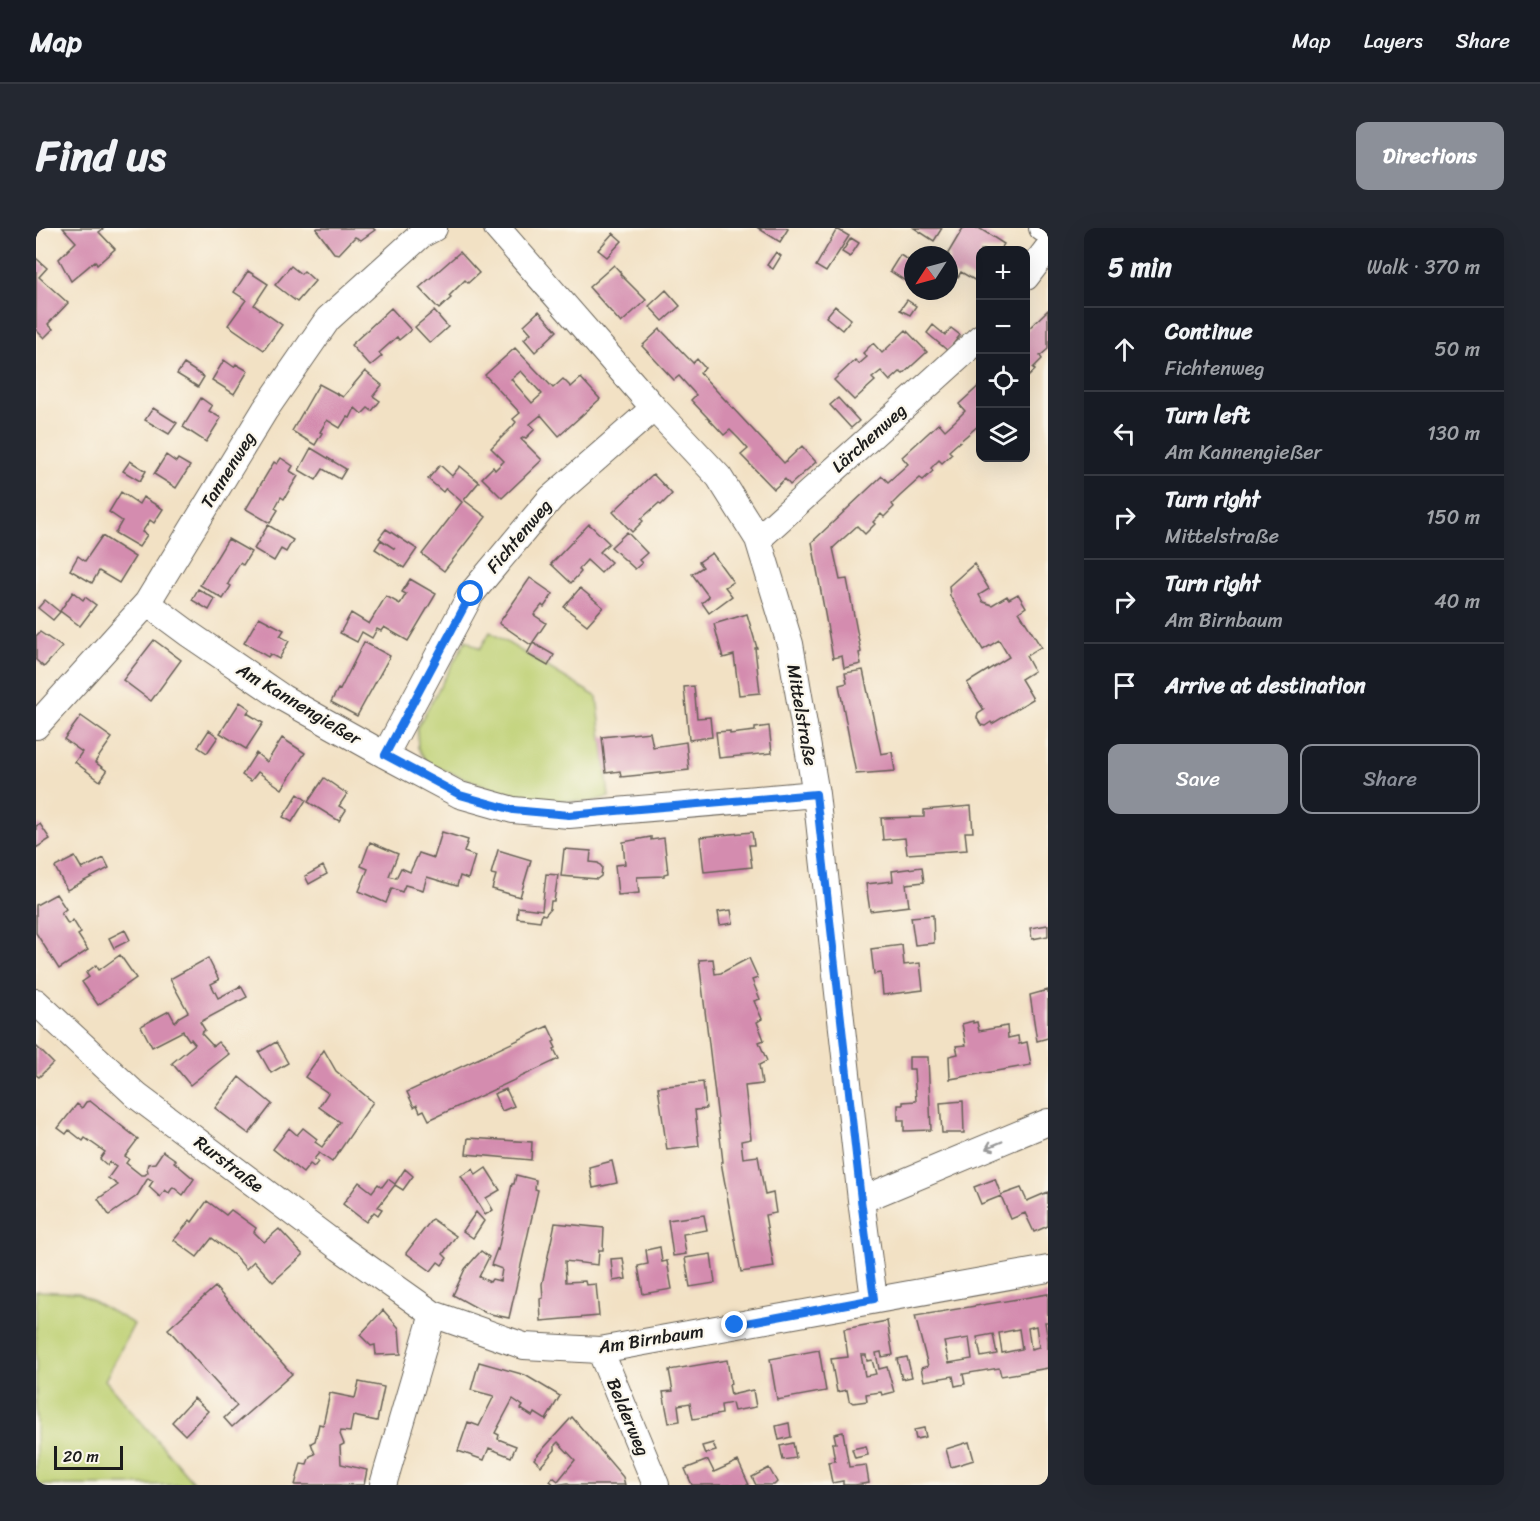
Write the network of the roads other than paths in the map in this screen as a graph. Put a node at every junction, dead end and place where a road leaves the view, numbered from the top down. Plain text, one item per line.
1 (434, 228) edge
2 (497, 228) edge
3 (1042, 228) edge
4 (1048, 231) edge
5 (1048, 248) edge
6 (1030, 273) edge
7 (976, 342) edge
8 (654, 408) junction
9 (758, 539) junction
10 (147, 603) junction
11 (36, 726) edge
12 (385, 755) junction
13 (816, 794) junction
14 (36, 1002) edge
15 (1048, 1122) edge
16 (861, 1200) junction
17 (1048, 1269) edge
18 (874, 1299) junction
19 (433, 1314) junction
20 (600, 1350) junction
21 (383, 1485) edge
22 (656, 1485) edge

1 - 10 street, Tannenweg
2 - 8 street, Mittelstraße
3 - 4 street
5 - 6 street
7 - 9 street, Lärchenweg
8 - 9 street, Mittelstraße
8 - 12 street, Fichtenweg
9 - 13 street, Mittelstraße
10 - 11 street, Tannenweg
10 - 12 street, Am Kannengießer
12 - 13 street, Am Kannengießer
13 - 16 street, Mittelstraße
14 - 19 street, Rurstraße
15 -> 16 street
16 - 18 street, Mittelstraße
17 - 18 street, Am Birnbaum
18 - 20 street, Am Birnbaum
19 - 20 street, Am Birnbaum
19 - 21 street
20 - 22 street, Belderweg

